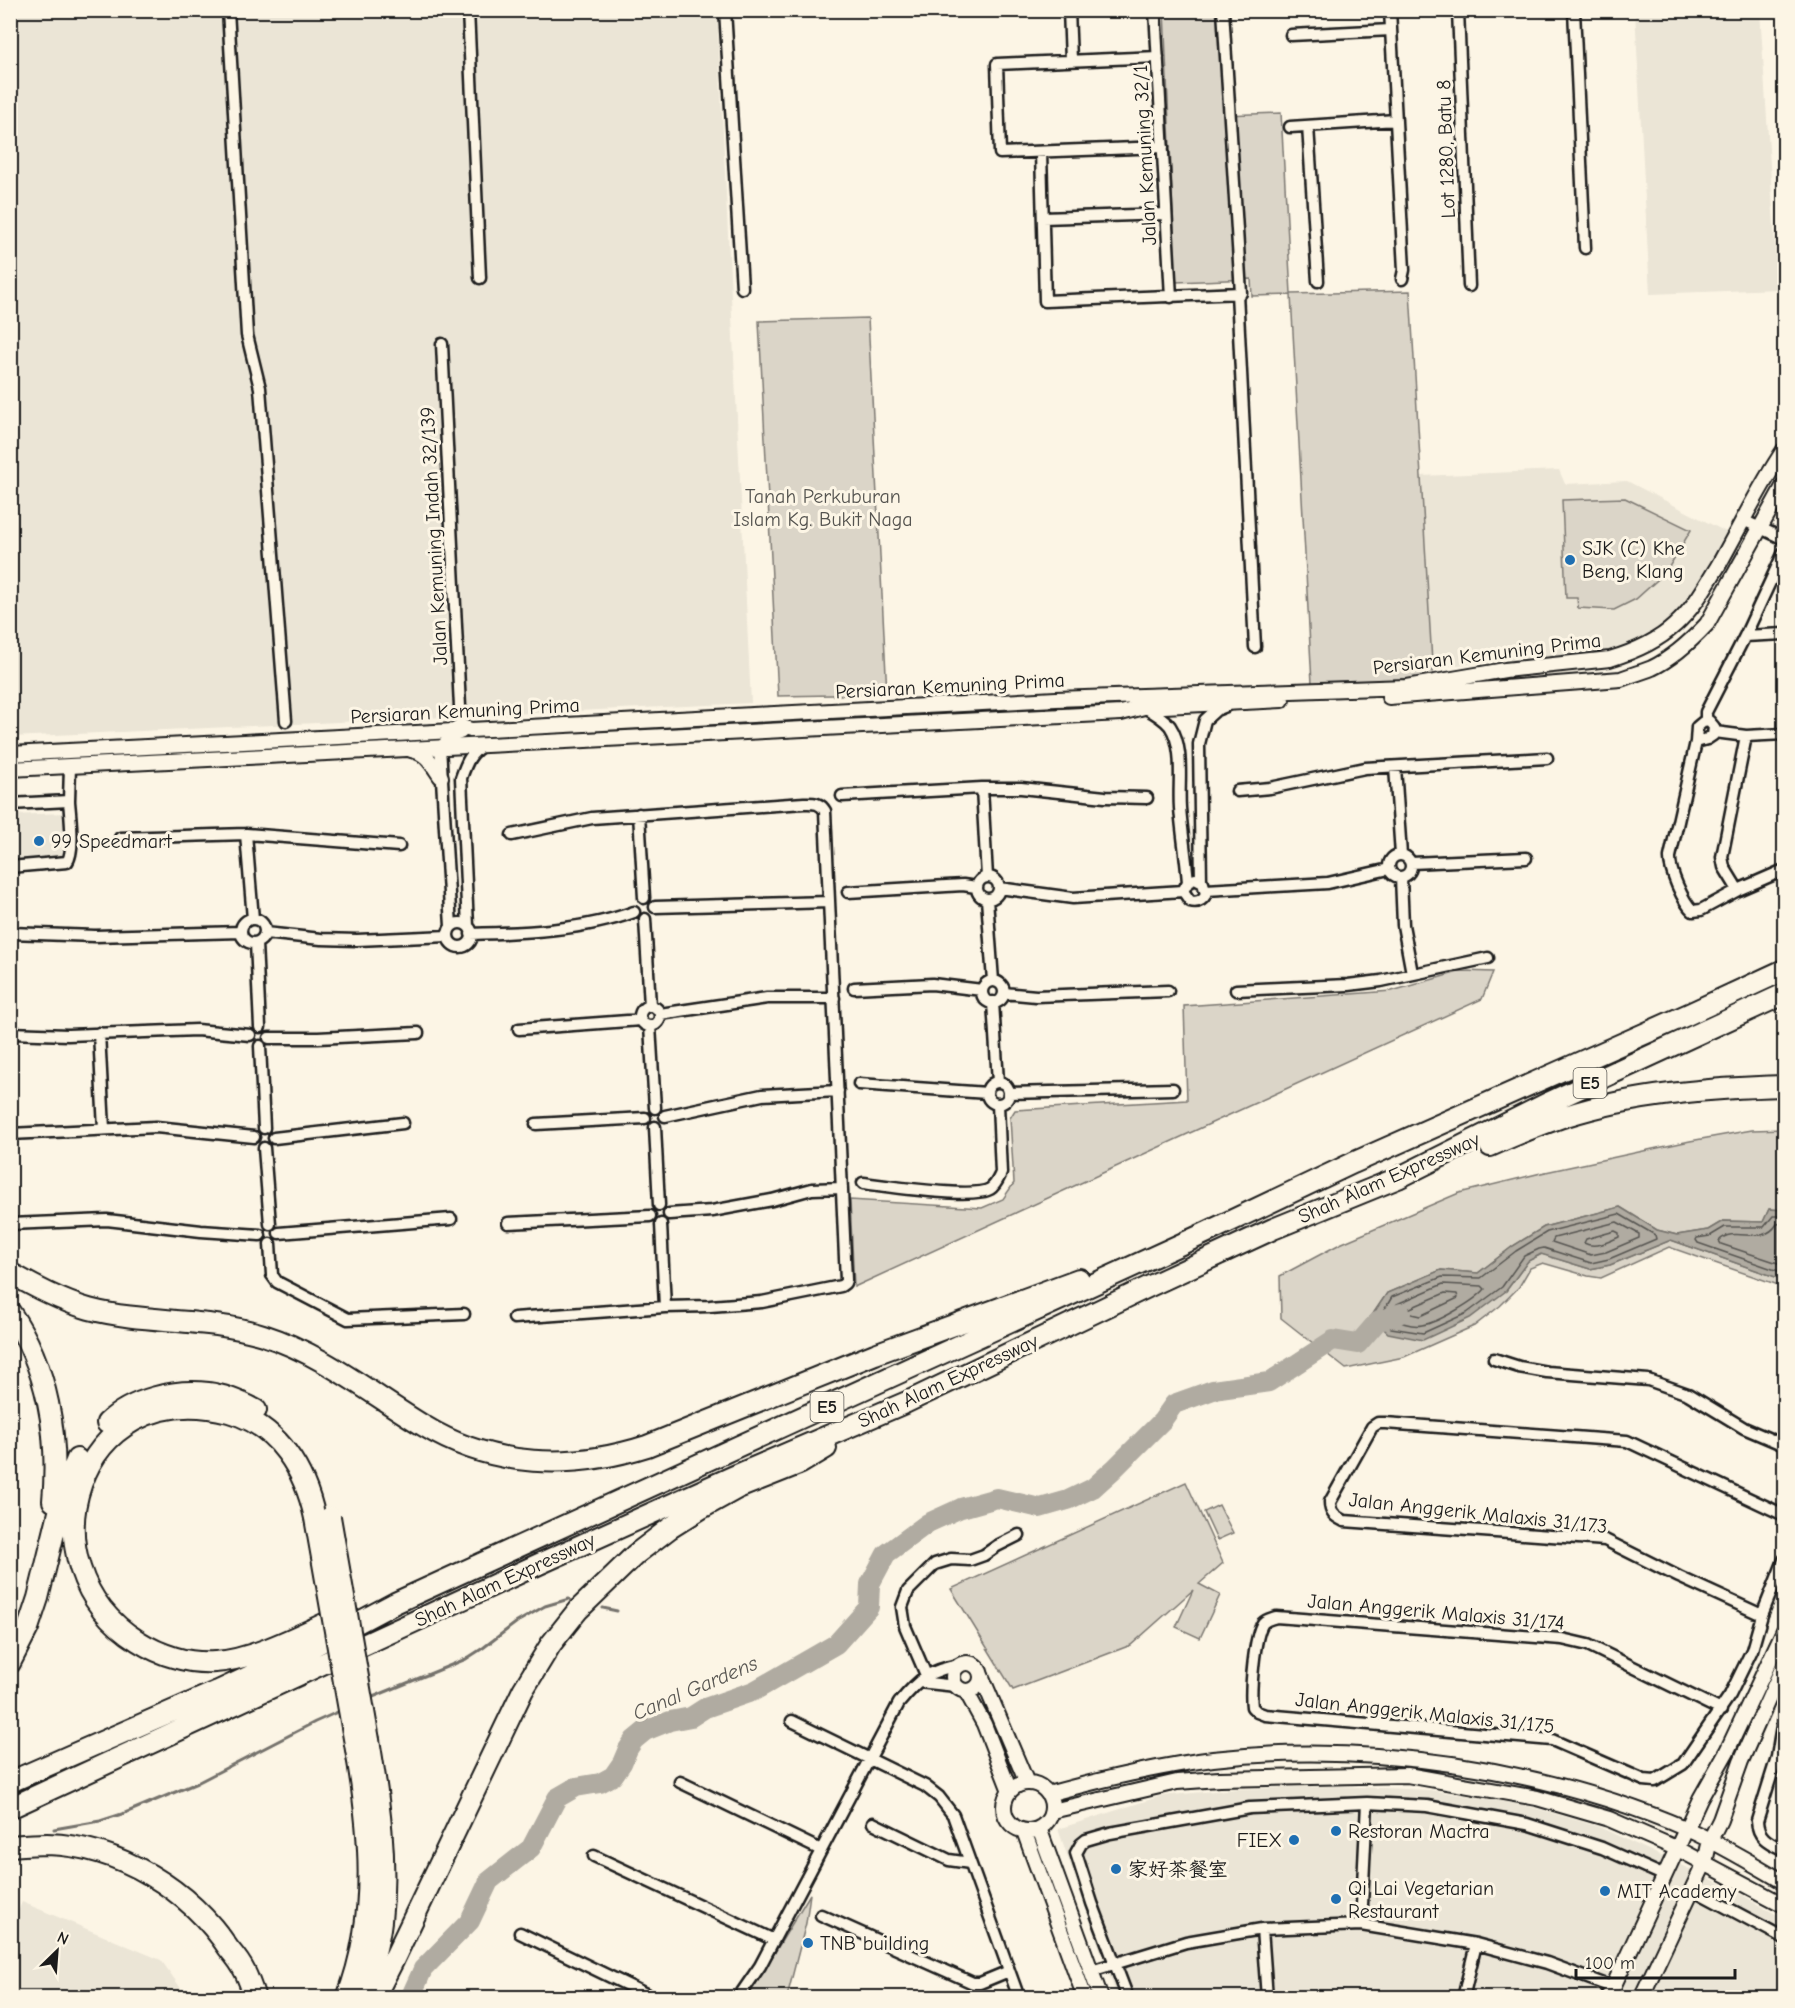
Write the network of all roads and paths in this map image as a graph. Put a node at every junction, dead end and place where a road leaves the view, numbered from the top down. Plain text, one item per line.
1 (228, 10) edge
2 (468, 10) edge
3 (725, 10) edge
4 (1069, 10) edge
5 (1155, 10) edge
6 (1223, 10) edge
7 (1390, 10) edge
8 (1458, 10) edge
9 (1574, 10) edge
10 (1391, 30) junction
11 (1291, 35) dead end
12 (1158, 57) junction
13 (1071, 60) junction
14 (1396, 120) junction
15 (1308, 126) junction
16 (1290, 127) dead end
17 (1163, 147) junction
18 (1041, 152) junction
19 (1166, 214) junction
20 (1043, 218) junction
21 (1585, 248) dead end
22 (480, 278) dead end
23 (1402, 279) dead end
24 (1318, 281) dead end
25 (1469, 286) dead end
26 (742, 288) dead end
27 (1237, 293) junction
28 (1171, 297) junction
29 (442, 344) dead end
30 (1785, 450) edge
31 (1785, 485) edge
32 (1743, 520) junction
33 (1760, 527) junction
34 (1785, 539) edge
35 (1785, 552) edge
36 (1785, 634) edge
37 (1745, 636) junction
38 (1255, 647) dead end
39 (1487, 673) junction
40 (1488, 689) junction
41 (1241, 702) junction
42 (1144, 707) junction
43 (286, 721) dead end
44 (1706, 721) junction
45 (466, 728) junction
46 (1715, 732) junction
47 (1785, 734) edge
48 (1746, 736) junction
49 (1696, 742) junction
50 (502, 744) junction
51 (440, 747) junction
52 (402, 749) junction
53 (10, 754) edge
54 (1546, 758) dead end
55 (70, 766) junction
56 (1395, 767) junction
57 (10, 769) edge
58 (1199, 776) junction
59 (441, 777) junction
60 (1180, 777) junction
61 (982, 788) junction
62 (1237, 791) dead end
63 (842, 796) dead end
64 (1147, 798) dead end
65 (69, 801) junction
66 (10, 804) edge
67 (639, 814) junction
68 (246, 834) junction
69 (512, 835) dead end
70 (120, 838) dead end
71 (399, 846) dead end
72 (1401, 855) junction
73 (1526, 858) dead end
74 (1411, 863) junction
75 (10, 867) edge
76 (1389, 868) junction
77 (1785, 870) edge
78 (987, 877) junction
79 (1401, 878) junction
80 (1204, 886) junction
81 (976, 887) junction
82 (1186, 887) junction
83 (999, 888) junction
84 (1737, 890) junction
85 (848, 892) dead end
86 (644, 898) junction
87 (987, 899) junction
88 (829, 902) junction
89 (655, 907) junction
90 (634, 912) junction
91 (252, 919) junction
92 (645, 919) junction
93 (470, 930) junction
94 (450, 931) junction
95 (241, 932) junction
96 (10, 933) edge
97 (265, 933) junction
98 (256, 943) junction
99 (1488, 958) dead end
100 (1785, 970) edge
101 (1412, 973) junction
102 (993, 981) junction
103 (854, 988) dead end
104 (982, 990) junction
105 (1236, 990) dead end
106 (1168, 991) dead end
107 (1004, 993) junction
108 (1785, 994) edge
109 (834, 998) junction
110 (993, 1002) junction
111 (650, 1006) junction
112 (660, 1014) junction
113 (646, 1023) junction
114 (260, 1027) junction
115 (519, 1029) dead end
116 (10, 1033) edge
117 (99, 1033) junction
118 (418, 1033) dead end
119 (250, 1035) junction
120 (269, 1038) junction
121 (260, 1046) junction
122 (998, 1082) junction
123 (859, 1084) dead end
124 (1785, 1086) edge
125 (1173, 1089) dead end
126 (838, 1091) junction
127 (987, 1093) junction
128 (1009, 1093) junction
129 (998, 1104) junction
130 (655, 1108) junction
131 (664, 1116) junction
132 (645, 1118) junction
133 (403, 1123) dead end
134 (536, 1124) dead end
135 (655, 1127) junction
136 (264, 1128) junction
137 (104, 1129) junction
138 (10, 1134) edge
139 (254, 1137) junction
140 (274, 1138) junction
141 (264, 1148) junction
142 (1398, 1178) junction
143 (863, 1184) dead end
144 (842, 1188) junction
145 (659, 1205) junction
146 (669, 1214) junction
147 (650, 1215) junction
148 (452, 1219) dead end
149 (508, 1223) dead end
150 (10, 1224) edge
151 (270, 1224) junction
152 (661, 1224) junction
153 (279, 1233) junction
154 (260, 1235) junction
155 (1199, 1236) junction
156 (270, 1244) junction
157 (10, 1273) edge
158 (665, 1307) junction
159 (10, 1312) edge
160 (464, 1314) dead end
161 (514, 1318) dead end
162 (1494, 1359) dead end
163 (907, 1402) junction
164 (1785, 1445) edge
165 (1785, 1515) edge
166 (323, 1518) junction
167 (1019, 1536) dead end
168 (48, 1551) junction
169 (1785, 1560) edge
170 (395, 1603) junction
171 (1762, 1615) junction
172 (1785, 1630) edge
173 (10, 1663) edge
174 (1785, 1664) edge
175 (960, 1665) junction
176 (981, 1675) junction
177 (922, 1679) junction
178 (961, 1688) junction
179 (1721, 1710) junction
180 (1257, 1712) joint
181 (1785, 1714) edge
182 (792, 1721) dead end
183 (1782, 1737) edge
184 (362, 1742) junction
185 (869, 1759) junction
186 (10, 1782) edge
187 (680, 1782) dead end
188 (1027, 1783) junction
189 (1010, 1791) junction
190 (1048, 1794) junction
191 (1700, 1799) junction
192 (1367, 1803) junction
193 (10, 1808) edge
194 (1052, 1811) junction
195 (1720, 1820) junction
196 (873, 1823) dead end
197 (1670, 1823) junction
198 (1039, 1828) junction
199 (1687, 1829) junction
200 (1024, 1831) junction
201 (1710, 1840) junction
202 (10, 1845) edge
203 (1677, 1849) junction
204 (821, 1850) junction
205 (1785, 1850) edge
206 (594, 1856) dead end
207 (1742, 1857) junction
208 (1705, 1862) junction
209 (970, 1863) junction
210 (1665, 1876) junction
211 (1785, 1882) edge
212 (1692, 1889) junction
213 (1785, 1905) edge
214 (821, 1915) dead end
215 (1362, 1925) junction
216 (1262, 1929) junction
217 (520, 1933) dead end
218 (1785, 1938) edge
219 (774, 1940) junction
220 (1476, 1944) junction
221 (1114, 1963) junction
222 (1009, 1971) junction
223 (1091, 1971) junction
224 (1614, 1994) edge
225 (255, 1998) edge
226 (347, 1998) edge
227 (362, 1998) edge
228 (374, 1998) edge
229 (654, 1998) edge
230 (738, 1998) edge
231 (1019, 1998) edge
232 (1085, 1998) edge
233 (1101, 1998) edge
234 (1128, 1998) edge
235 (1267, 1998) edge
236 (1463, 1998) edge
237 (1628, 1998) edge
238 (1641, 1998) edge

1 - 43 street
2 - 22 street
3 - 26 street
4 - 13 street
5 - 12 street, Jalan Kemuning 32/1
6 - 27 street
7 - 10 street
8 - 25 street, Lot 1280, Batu 8
9 - 21 street
10 - 11 street
10 - 14 street
12 - 13 street
12 - 17 street, Jalan Kemuning 32/1
13 - 18 street
14 - 15 street
14 - 23 street
15 - 16 street
15 - 24 street
17 - 18 street
17 - 19 street, Jalan Kemuning 32/1
18 - 20 street
19 - 20 street
19 - 28 street, Jalan Kemuning 32/1
20 - 28 street
27 - 28 street
27 - 38 street
29 - 45 street, Jalan Kemuning Indah 32/139
30 - 32 street, Persiaran Kemuning Prima
31 - 33 street, Persiaran Kemuning Prima
32 - 33 street
32 - 39 street, Persiaran Kemuning Prima
33 - 34 street
33 - 40 street, Persiaran Kemuning Prima
35 - 37 street
36 - 37 street
37 - 44 street
39 - 40 street
39 - 45 street, Persiaran Kemuning Prima
40 - 41 street, Persiaran Kemuning Prima
41 - 42 street, Persiaran Kemuning Prima
41 - 58 street
42 - 50 street, Persiaran Kemuning Prima
42 - 60 street
44 - 46 street
44 - 49 street
45 - 51 street
45 - 53 street, Persiaran Kemuning Prima
46 - 48 street
46 - 49 street
47 - 48 street
48 - 84 street
49 - 84 street
50 - 51 street, Persiaran Kemuning Prima
50 - 93 street
51 - 52 street, Persiaran Kemuning Prima
51 - 59 street
52 - 55 street, Persiaran Kemuning Prima
52 - 59 street
54 - 56 street
55 - 57 street, Persiaran Kemuning Prima
55 - 65 street
56 - 62 street
56 - 72 street
58 - 60 street
58 - 80 street
59 - 94 street
60 - 82 street
61 - 63 street
61 - 64 street
61 - 78 street
65 - 66 street
65 - 75 street
67 - 69 street
67 - 86 street
67 - 88 street
68 - 70 street
68 - 71 street
68 - 91 street
72 - 74 street
72 - 76 street
73 - 74 street
74 - 79 street
76 - 79 street
76 - 80 street
77 - 84 street
78 - 81 street
78 - 83 street
79 - 101 street
80 - 82 street
80 - 82 street
81 - 85 street
81 - 87 street
82 - 83 street
83 - 87 street
86 - 89 street
86 - 90 street
87 - 102 street
88 - 89 street
88 - 109 street
89 - 92 street
90 - 92 street
90 - 93 street
91 - 95 street
91 - 97 street
92 - 111 street
93 - 94 street
93 - 94 street
94 - 97 street
95 - 96 street
95 - 98 street
97 - 98 street
98 - 114 street
99 - 101 street
100 - 155 highway, Shah Alam Expressway / E5
101 - 105 street
102 - 104 street
102 - 107 street
103 - 104 street
104 - 110 street
106 - 107 street
107 - 110 street
108 - 142 highway, Shah Alam Expressway / E5
109 - 112 street
109 - 126 street
110 - 122 street
111 - 112 street
111 - 113 street
112 - 113 street
113 - 115 street
113 - 130 street
114 - 119 street
114 - 120 street
116 - 117 street
117 - 119 street
117 - 137 street
118 - 120 street
119 - 121 street
120 - 121 street
121 - 136 street
122 - 127 street
122 - 128 street
123 - 127 street
124 - 142 highway
125 - 128 street
126 - 131 street
126 - 144 street
127 - 129 street
128 - 129 street
129 - 143 street
130 - 131 street
130 - 132 street
131 - 135 street
132 - 134 street
132 - 135 street
133 - 140 street
135 - 145 street
136 - 139 street
136 - 140 street
137 - 138 street
137 - 139 street
139 - 141 street
140 - 141 street
141 - 151 street
142 - 163 highway, Shah Alam Expressway / E5
144 - 146 street
144 - 158 street
145 - 146 street
145 - 147 street
146 - 152 street
147 - 149 street
147 - 152 street
148 - 153 street
150 - 154 street
151 - 153 street
151 - 154 street
152 - 158 street
153 - 156 street
154 - 156 street
155 - 157 highway
155 - 170 highway, Shah Alam Expressway / E5
156 - 160 street
158 - 161 street
159 - 168 highway
162 - 164 street
163 - 193 highway, Shah Alam Expressway / E5
163 - 228 highway
165 - 171 street, Jalan Anggerik Malaxis 31/173
166 - 168 highway
166 - 170 highway
166 - 184 highway, bridge
167 - 177 street
168 - 173 highway
169 - 171 street
170 - 186 highway, Shah Alam Expressway / E5
171 - 179 street
172 - 191 street
174 - 195 street
175 - 176 street
175 - 177 street
175 - 178 street
176 - 178 street
176 - 188 street
177 - 178 street
177 - 185 street
178 - 189 street
179 - 180 street, Jalan Anggerik Malaxis 31/175
179 - 180 street, Jalan Anggerik Malaxis 31/174
181 - 183 street
182 - 185 street
183 - 205 street
184 - 226 highway
184 - 227 highway
185 - 204 street
185 - 209 street
187 - 204 street
188 - 189 street
188 - 190 street
189 - 200 street
190 - 194 street
190 - 197 street
191 - 197 street
191 - 199 street
192 - 210 street
192 - 215 street
192 - 221 street
194 - 198 street
194 - 203 street
195 - 201 street
195 - 207 street
196 - 209 street
197 - 199 street
198 - 200 street
198 - 223 street
199 - 201 street
199 - 203 street
200 - 232 street
201 - 207 street
201 - 208 street
202 - 225 highway
203 - 208 street
203 - 210 street
204 - 219 street
206 - 219 street
207 - 211 street
208 - 212 street
208 - 213 street
209 - 222 street
210 - 224 street
212 - 218 street
212 - 238 street
214 - 222 street
215 - 216 street
215 - 220 street
216 - 221 street
216 - 235 street
217 - 229 street
219 - 230 street
220 - 224 street
220 - 236 street
221 - 223 street
221 - 234 street
222 - 231 street
223 - 233 street
224 - 237 street

